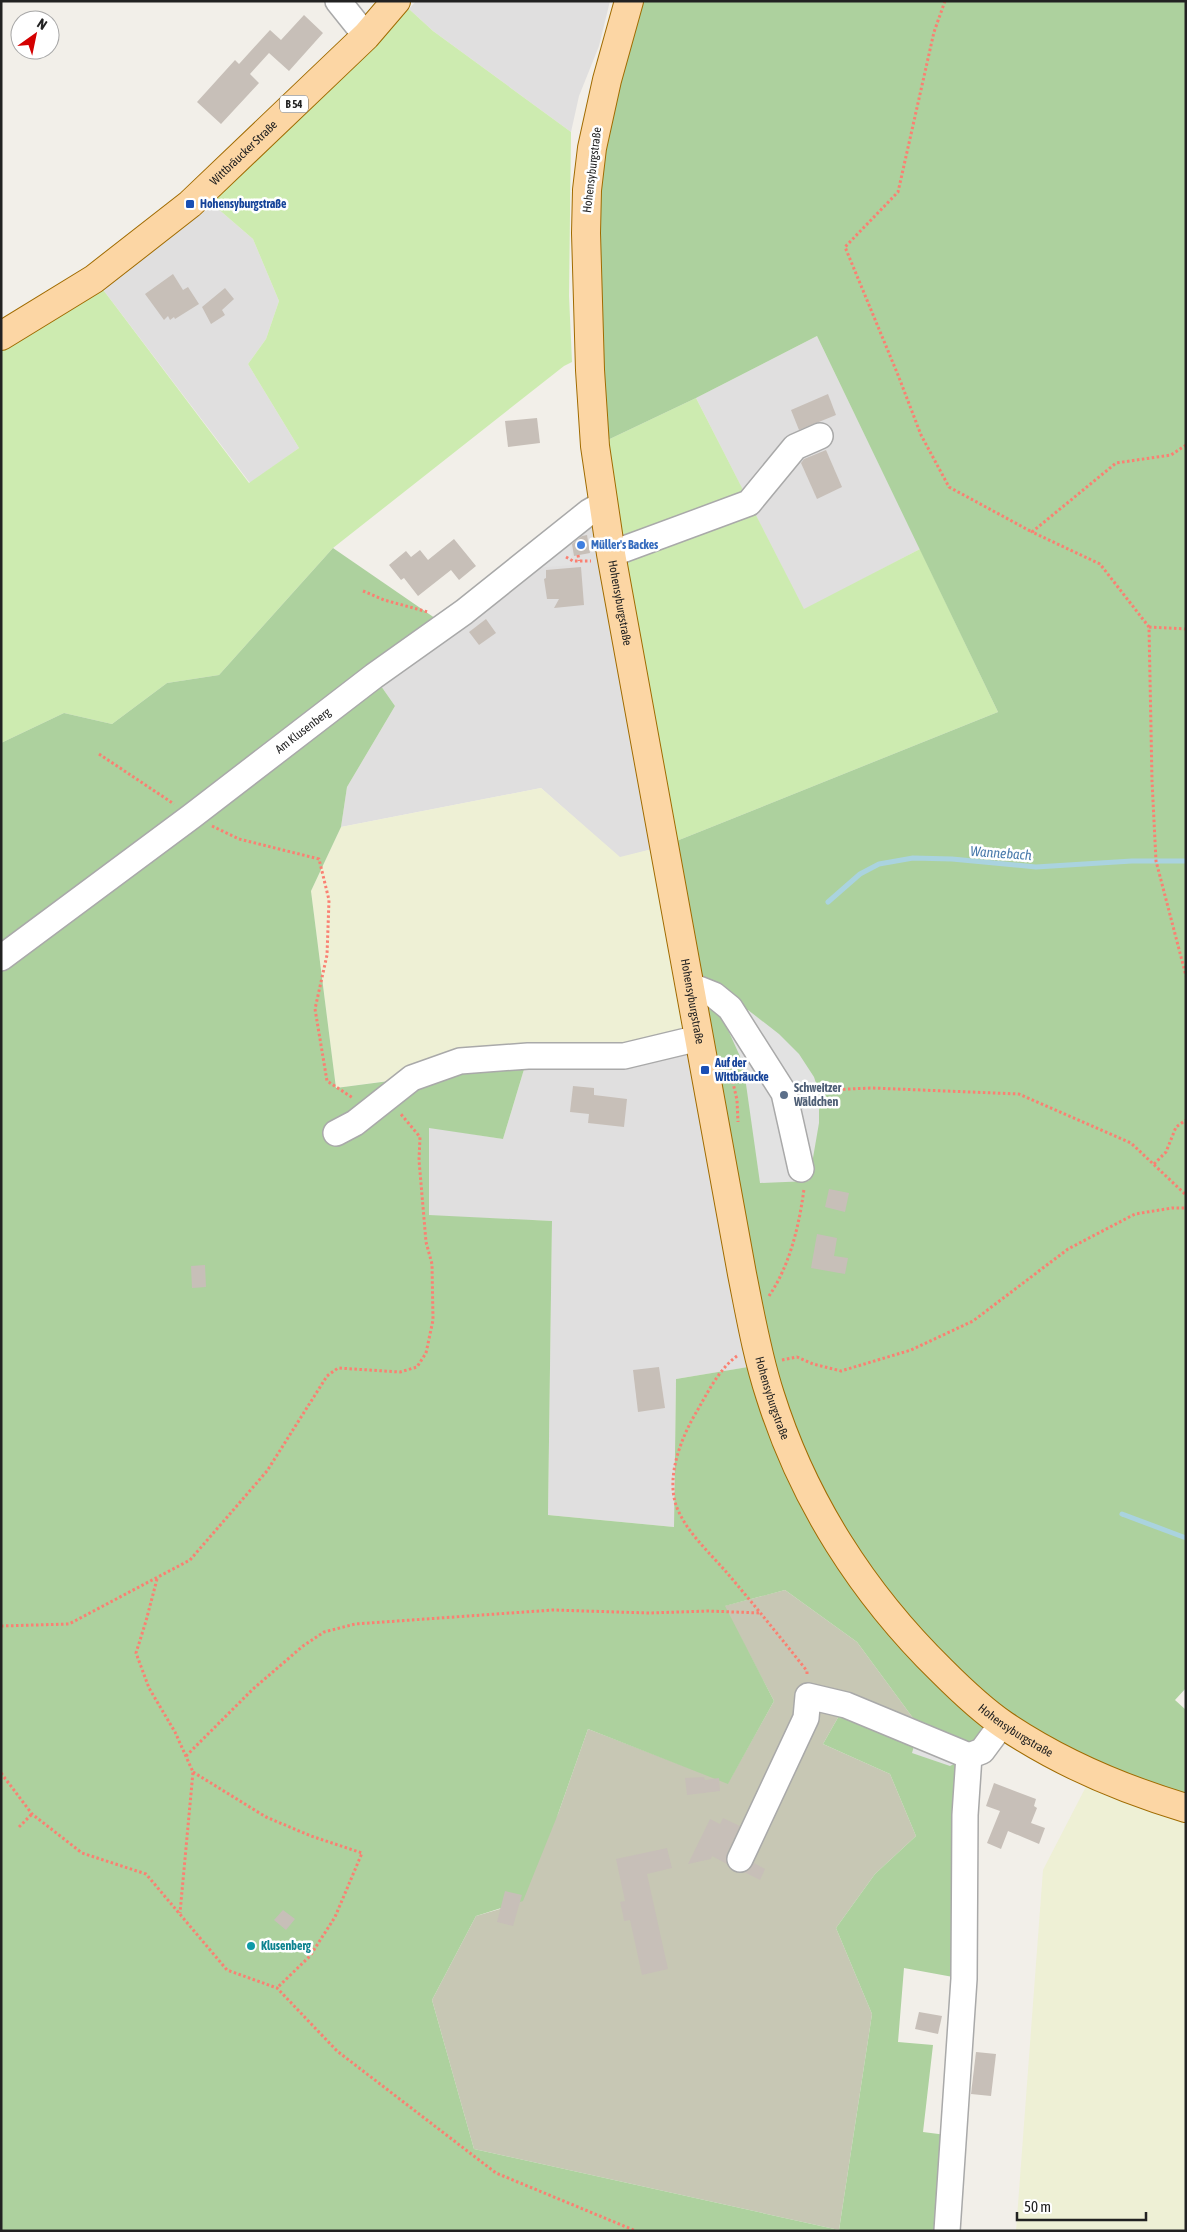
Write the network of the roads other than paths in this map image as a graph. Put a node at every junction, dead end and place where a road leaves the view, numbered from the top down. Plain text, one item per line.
1 (338, 1) edge
2 (396, 1) edge
3 (629, 1) edge
4 (366, 36) junction
5 (1, 336) edge
6 (820, 436) dead end
7 (603, 504) junction
8 (611, 558) junction
9 (1, 958) edge
10 (689, 985) junction
11 (699, 1038) junction
12 (336, 1132) dead end
13 (801, 1169) road end
14 (1002, 1724) junction
15 (969, 1756) junction
16 (1186, 1808) edge
17 (740, 1858) dead end
18 (947, 2231) edge

1 - 4 street
2 - 4 main road, Wittbräucker Straße / B 54
3 - 7 main road, Hohensyburgstraße
4 - 5 main road, Wittbräucker Straße / B 54
6 - 8 street
7 - 8 main road, Hohensyburgstraße
7 - 9 street, Am Klusenberg
8 - 10 main road, Hohensyburgstraße
10 - 11 main road, Hohensyburgstraße
10 - 13 street
11 - 12 street
11 - 14 main road, Hohensyburgstraße
14 - 15 street
14 - 16 main road, Hohensyburgstraße
15 - 17 street
15 - 18 street

